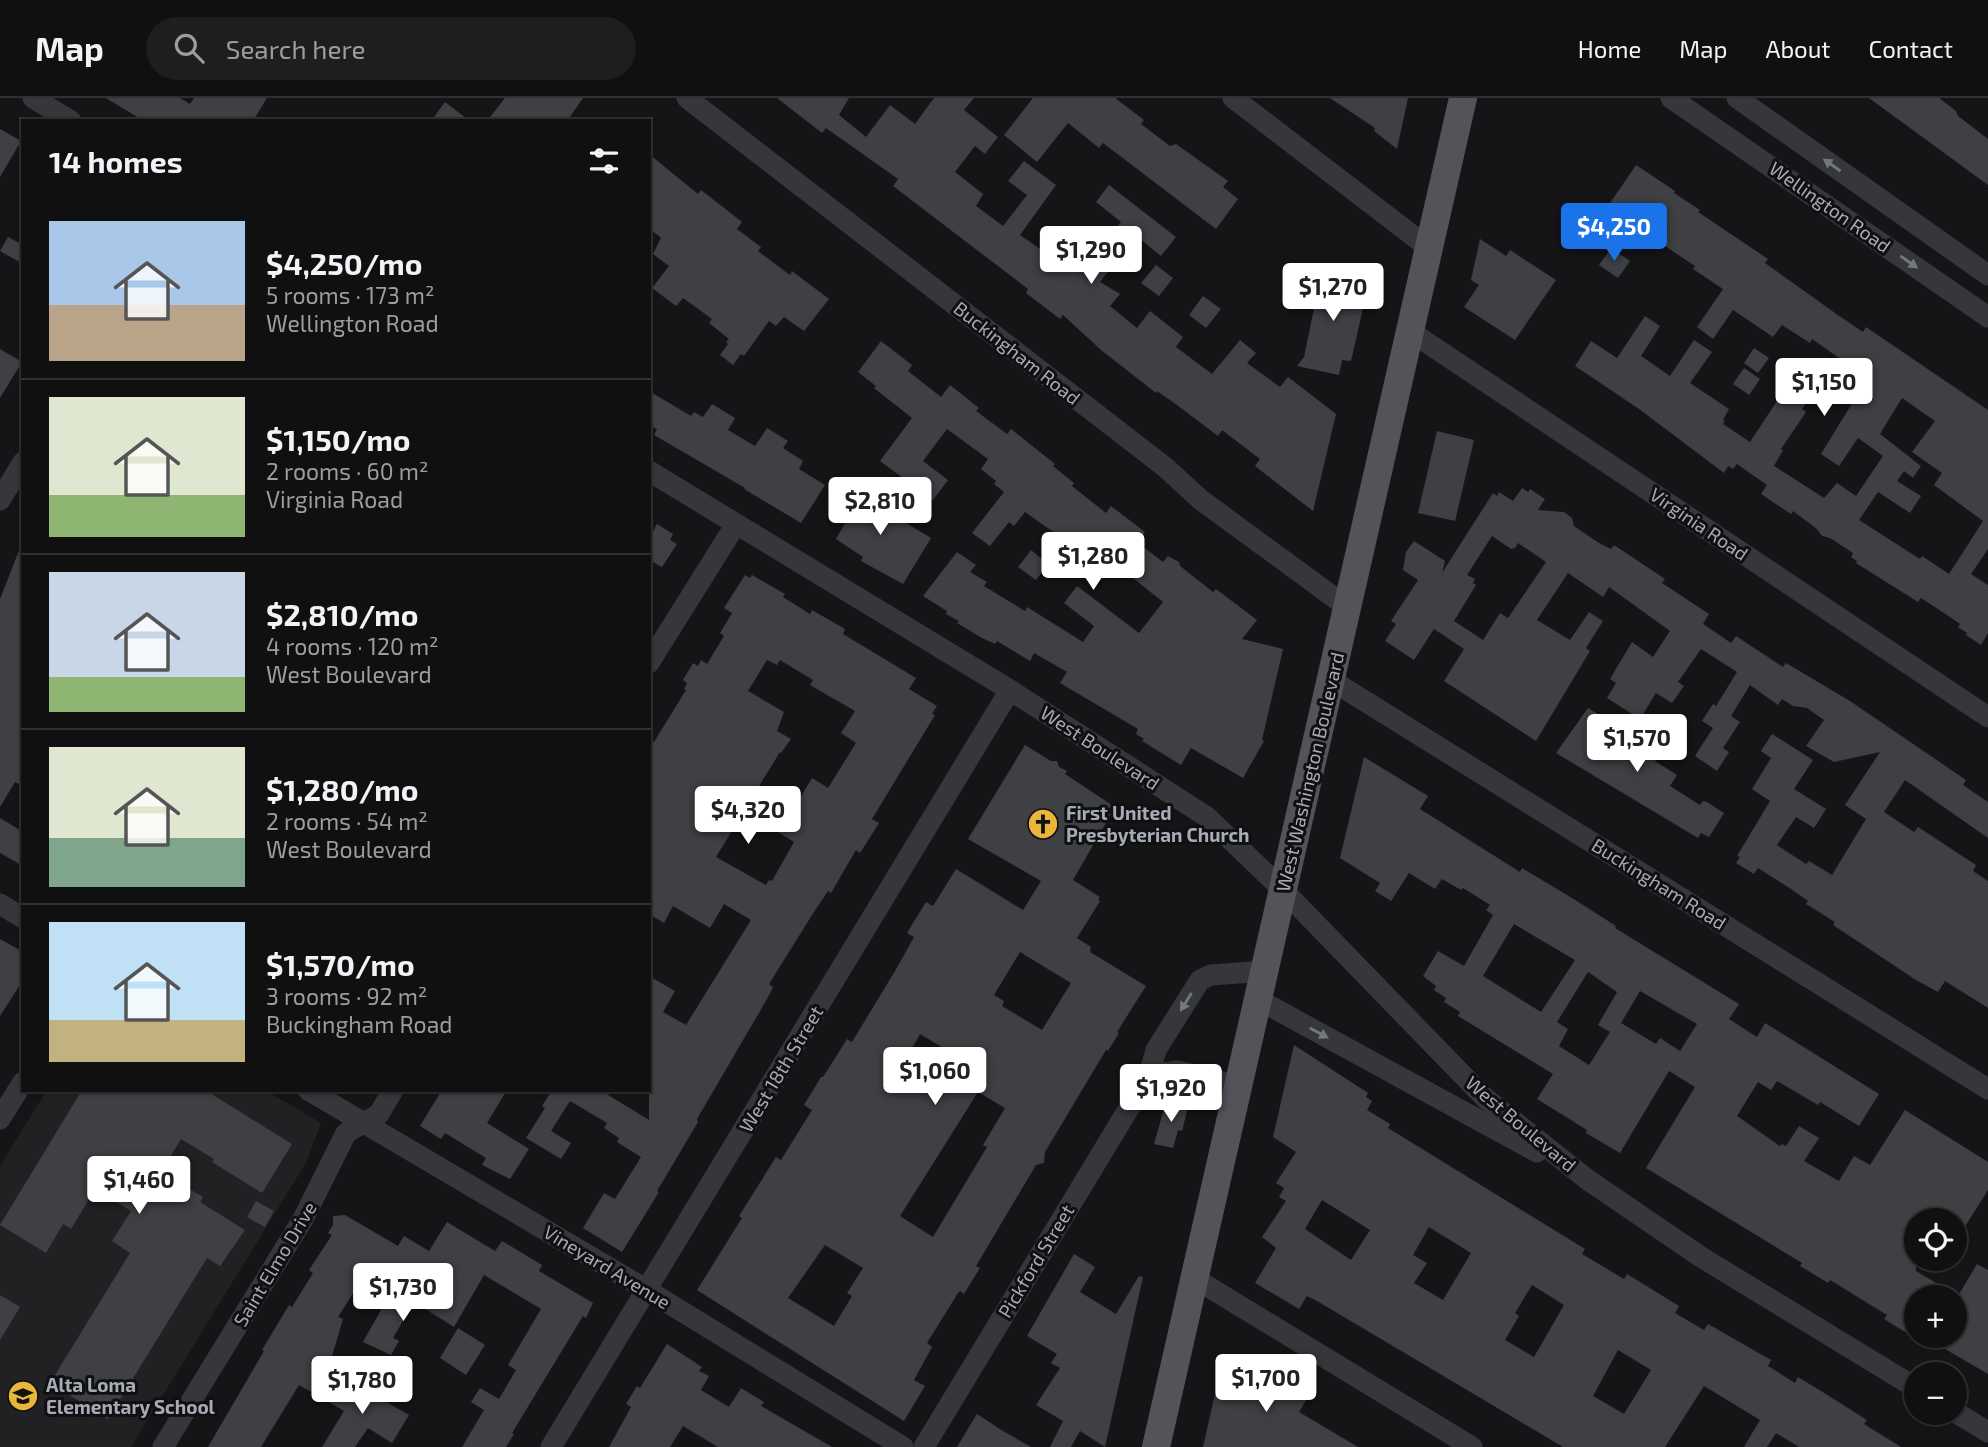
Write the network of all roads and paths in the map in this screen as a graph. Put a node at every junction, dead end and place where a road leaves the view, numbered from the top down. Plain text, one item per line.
1 (33, 98) edge
2 (687, 98) edge
3 (1233, 98) edge
4 (1463, 98) edge
5 (1671, 98) edge
6 (1745, 104) edge
7 (68, 119) edge
8 (1786, 132) junction
9 (1732, 140) junction
10 (1762, 161) junction
11 (1869, 191) junction
12 (1901, 214) junction
13 (1848, 220) junction
14 (1880, 242) junction
15 (1429, 248) junction
16 (1988, 275) edge
17 (1988, 317) edge
18 (1411, 332) junction
19 (21, 466) edge
20 (651, 472) edge
21 (0, 500) edge
22 (736, 524) junction
23 (1347, 607) junction
24 (651, 660) edge
25 (1331, 680) junction
26 (1010, 691) junction
27 (1988, 717) edge
28 (1283, 890) junction
29 (0, 904) edge
30 (21, 917) edge
31 (1266, 971) junction
32 (1259, 1000) junction
33 (1149, 1075) junction
34 (21, 1085) edge
35 (1239, 1086) junction
36 (1988, 1089) edge
37 (311, 1092) edge
38 (392, 1092) edge
39 (0, 1119) edge
40 (362, 1122) junction
41 (1588, 1180) junction
42 (1195, 1278) junction
43 (647, 1290) junction
44 (1904, 1381) edge
45 (1967, 1419) edge
46 (1988, 1432) edge
47 (163, 1447) edge
48 (551, 1447) edge
49 (903, 1447) edge
50 (924, 1447) edge
51 (1156, 1447) edge
52 (1472, 1447) edge

1 - 7 street
2 - 23 street, Buckingham Road
3 - 15 street
4 - 15 main road, West Washington Boulevard
5 - 9 street, Wellington Road
6 - 8 street, Wellington Road
6 - 9 street
8 - 10 street
11 -> 8 street, Wellington Road
9 - 10 street, Wellington Road
10 - 13 street, Wellington Road
11 - 12 street, Wellington Road
11 - 13 street
12 - 14 street
12 - 16 street, Wellington Road
13 - 14 street, Wellington Road
14 -> 17 street, Wellington Road
15 - 18 main road, West Washington Boulevard
18 - 23 main road, West Washington Boulevard
18 - 27 street, Virginia Road
19 - 21 street
20 - 22 street, West Boulevard
22 - 24 street
22 - 26 street, West Boulevard
23 - 25 main road, West Washington Boulevard
25 - 28 main road, West Washington Boulevard
25 - 36 street, Buckingham Road
26 - 28 street, West Boulevard
26 - 43 street, West 18th Street
28 - 31 main road, West Washington Boulevard
28 - 41 street, West Boulevard
29 - 30 street
31 - 32 main road, West Washington Boulevard
31 -> 33 street, Pickford Street
32 - 35 main road, West Washington Boulevard
32 -> 41 street, West Boulevard
33 - 35 street
33 - 50 street, Pickford Street
34 - 39 street
35 - 42 main road, West Washington Boulevard
37 - 40 street, Vineyard Avenue
38 - 40 street, Saint Elmo Drive
40 - 43 street, Vineyard Avenue
40 - 47 street, Saint Elmo Drive
41 - 44 street, West Boulevard
42 - 51 main road, West Washington Boulevard
42 - 52 street
43 - 48 street, West 18th Street
43 - 49 street, Vineyard Avenue
45 - 46 street

